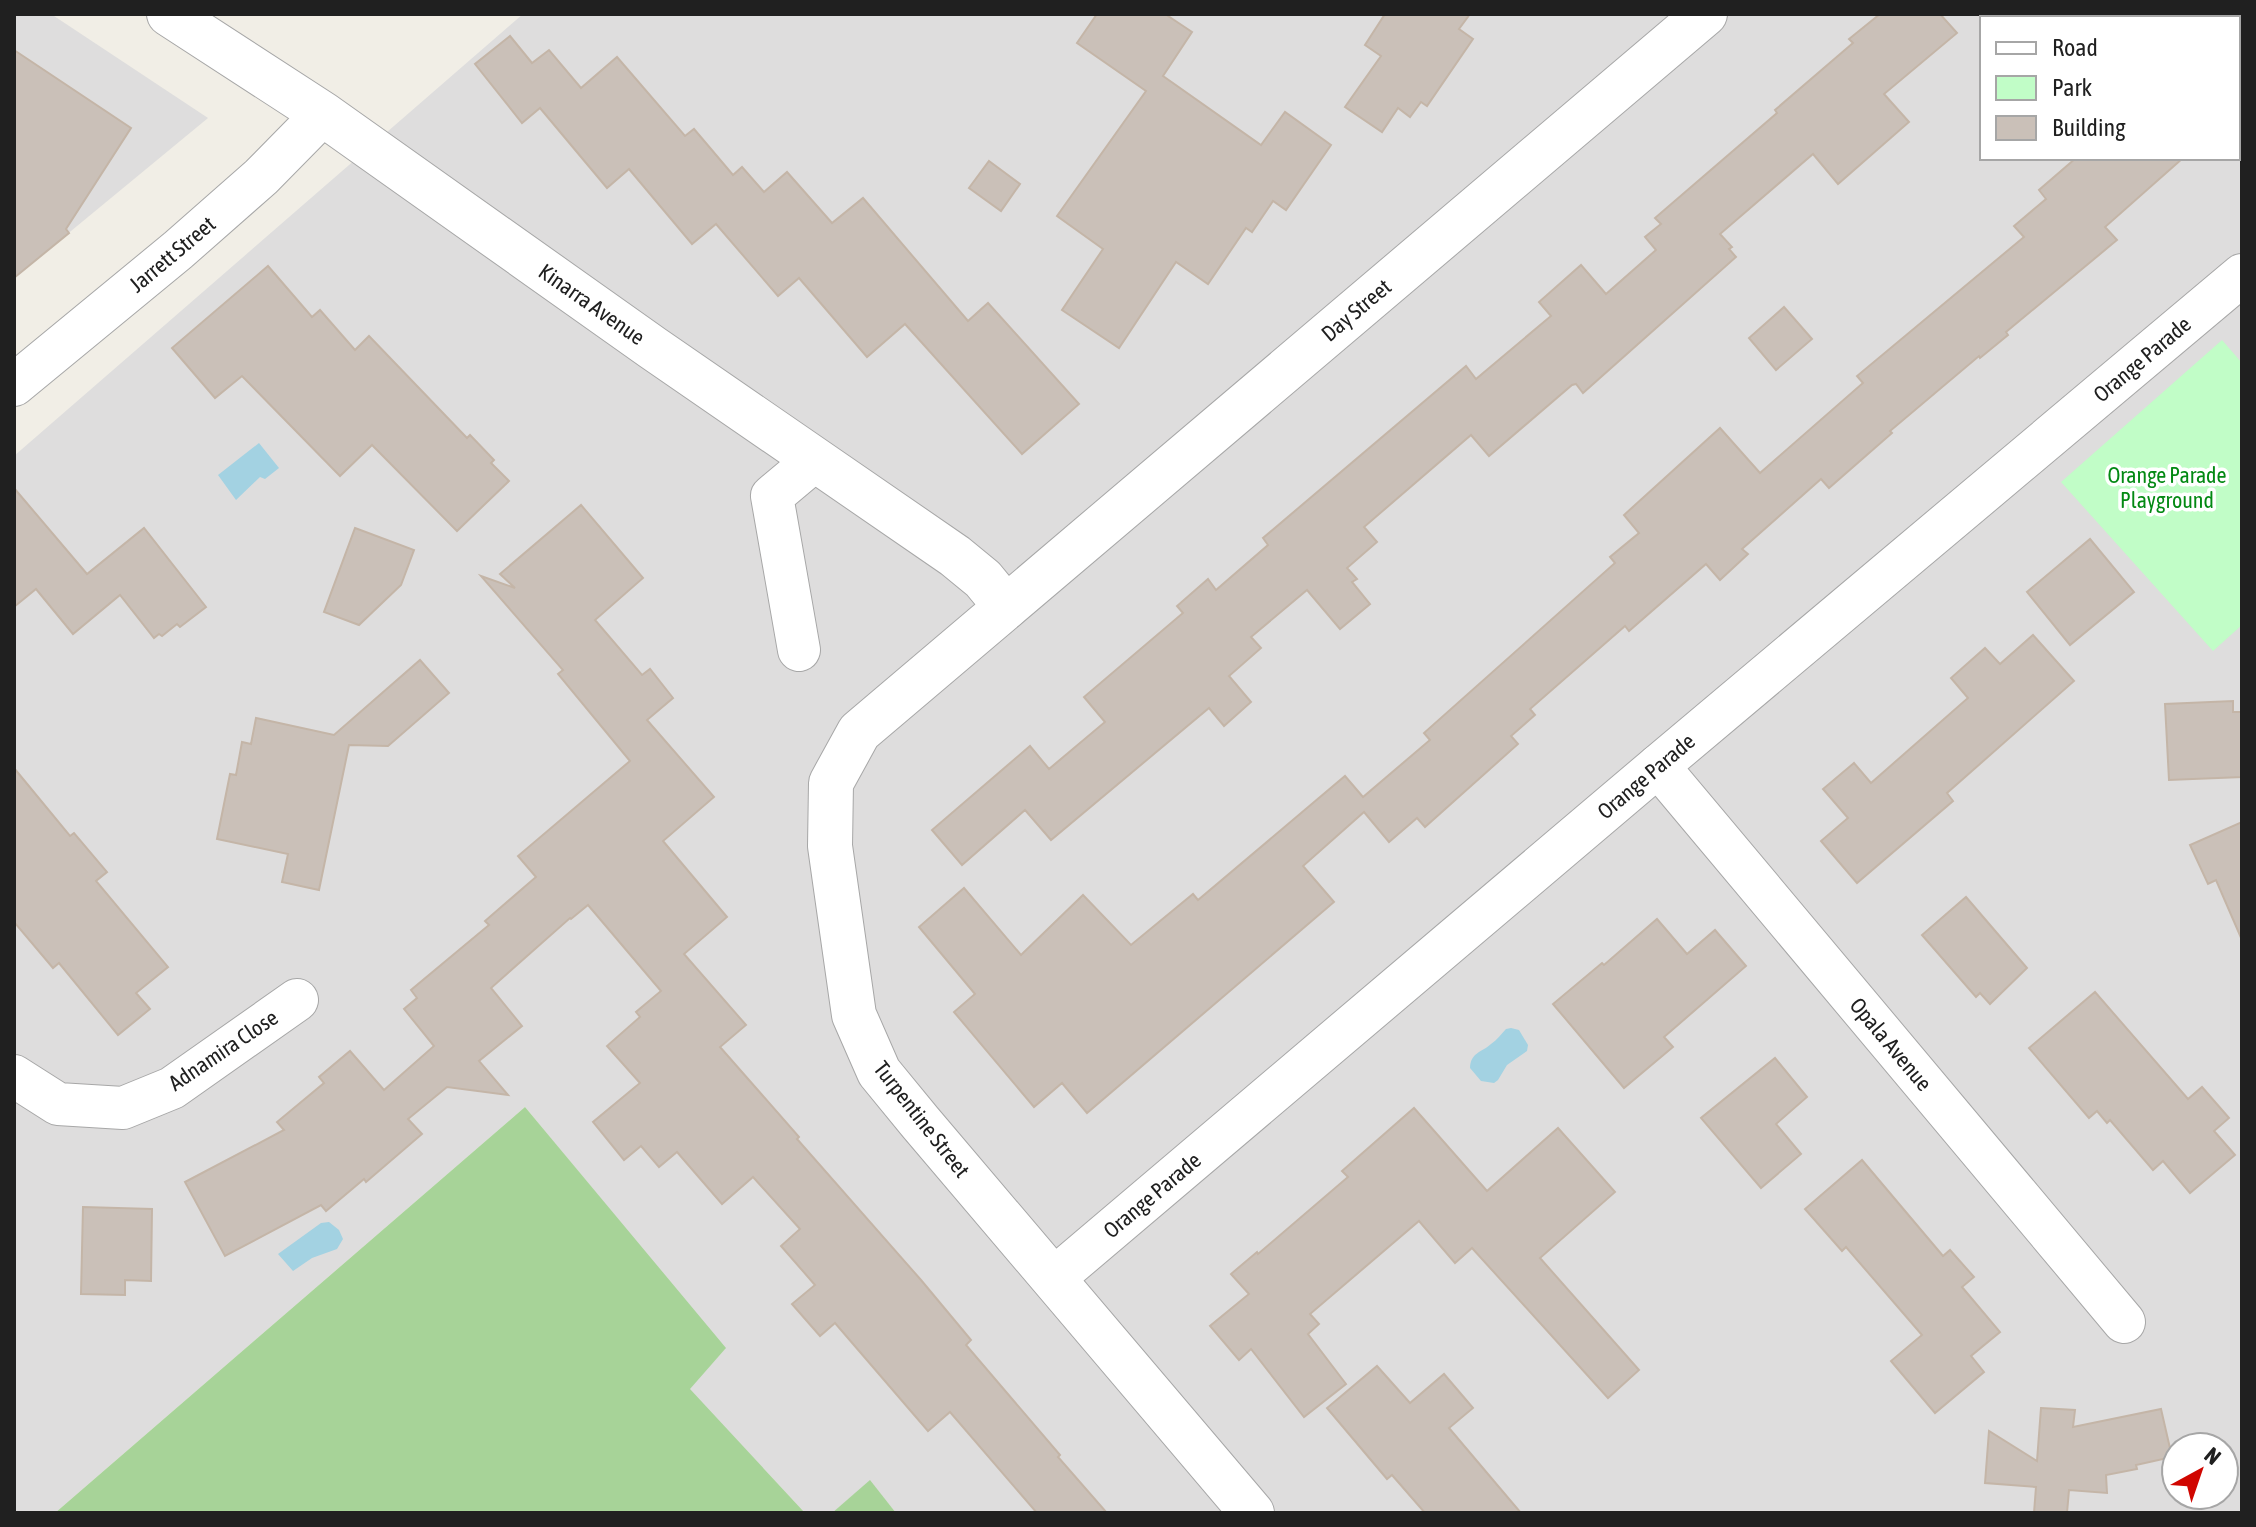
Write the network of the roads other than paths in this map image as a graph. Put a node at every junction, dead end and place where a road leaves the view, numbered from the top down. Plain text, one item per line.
1 (169, 14) edge
2 (1705, 14) edge
3 (323, 114) junction
4 (2242, 275) edge
5 (14, 385) edge
6 (815, 460) junction
7 (1006, 607) junction
8 (799, 650) dead end
9 (1658, 766) junction
10 (297, 1000) dead end
11 (14, 1076) edge
12 (1053, 1279) junction
13 (2124, 1322) dead end
14 (1252, 1513) edge

1 - 3 street, Kinarra Avenue
2 - 7 street, Day Street
3 - 5 street, Jarrett Street
3 - 6 street, Kinarra Avenue
4 - 9 street, Orange Parade
6 - 7 street, Kinarra Avenue
6 - 8 street
7 - 12 street, Turpentine Street
9 - 12 street, Orange Parade
9 - 13 street, Opala Avenue
10 - 11 street, Adnamira Close
12 - 14 street, Turpentine Street

